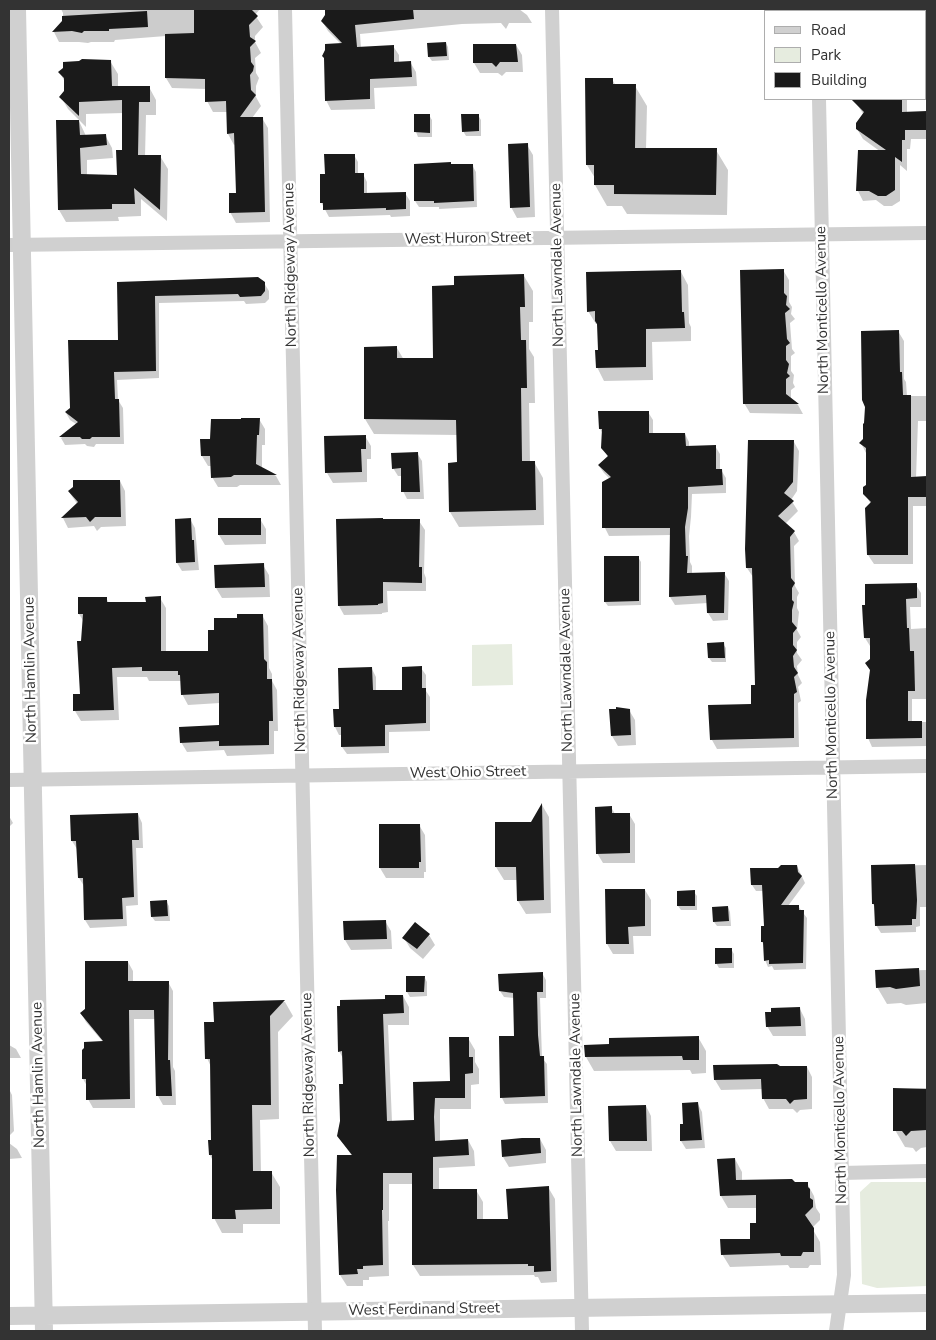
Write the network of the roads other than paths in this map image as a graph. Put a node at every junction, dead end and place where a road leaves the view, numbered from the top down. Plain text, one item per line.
1 (17, 9) edge
2 (285, 9) edge
3 (552, 9) edge
4 (819, 100) edge
5 (927, 233) edge
6 (822, 235) junction
7 (557, 238) junction
8 (290, 241) junction
9 (15, 245) edge
10 (927, 766) edge
11 (833, 768) junction
12 (569, 771) junction
13 (302, 776) junction
14 (9, 780) edge
15 (33, 780) junction
16 (927, 1171) edge
17 (842, 1172) junction
18 (927, 1303) edge
19 (840, 1305) junction
20 (582, 1308) junction
21 (314, 1312) junction
22 (9, 1316) edge
23 (44, 1323) edge
24 (315, 1331) edge
25 (582, 1331) edge
26 (836, 1331) edge

1 - 9 street, North Hamlin Avenue
2 - 8 street, North Ridgeway Avenue
3 - 7 street, North Lawndale Avenue
4 - 6 street, North Monticello Avenue
5 - 6 street, West Huron Street
6 - 7 street, West Huron Street
6 - 11 street, North Monticello Avenue
7 - 8 street, West Huron Street
7 - 12 street, North Lawndale Avenue
8 - 9 street, West Huron Street
8 - 13 street, North Ridgeway Avenue
9 - 15 street, North Hamlin Avenue
10 - 11 street, West Ohio Street
11 - 12 street, West Ohio Street
11 - 17 street, North Monticello Avenue
12 - 13 street, West Ohio Street
12 - 20 street, North Lawndale Avenue
13 - 15 street, West Ohio Street
13 - 21 street, North Ridgeway Avenue
14 - 15 street, West Ohio Street
15 - 23 street, North Hamlin Avenue
16 - 17 street
17 - 19 street, North Monticello Avenue
18 - 19 street, West Ferdinand Street
19 - 20 street, West Ferdinand Street
19 - 26 street, North Monticello Avenue
20 - 21 street, West Ferdinand Street
20 - 25 street, North Lawndale Avenue
21 - 23 street, West Ferdinand Street
21 - 24 street, North Ridgeway Avenue
22 - 23 street, West Ferdinand Street

